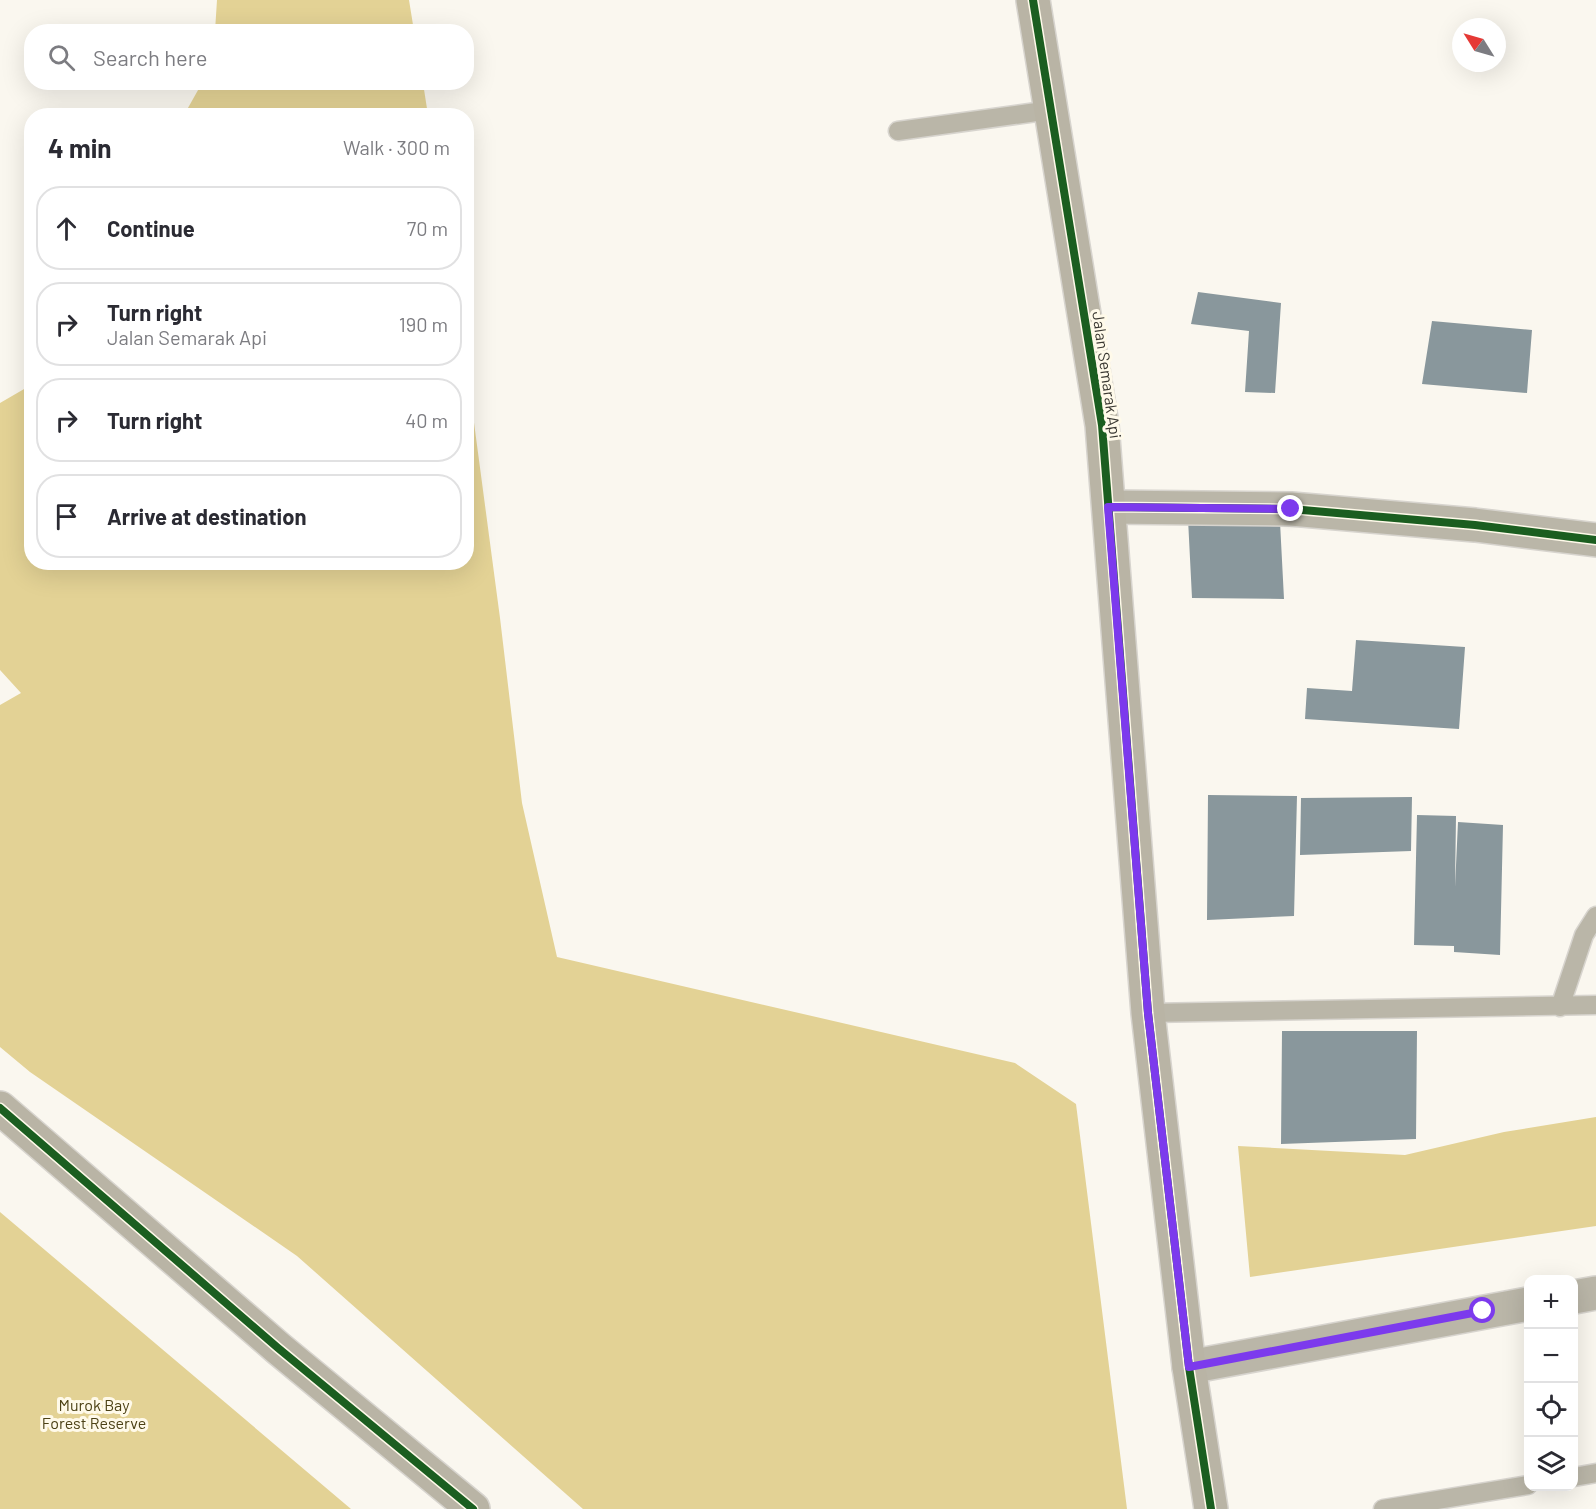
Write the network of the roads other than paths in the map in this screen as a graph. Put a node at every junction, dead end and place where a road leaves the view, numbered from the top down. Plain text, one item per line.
1 (1033, 0) edge
2 (1051, 110) junction
3 (898, 131) dead end
4 (1108, 507) junction
5 (1596, 540) edge
6 (1596, 916) edge
7 (1596, 1005) edge
8 (1560, 1007) junction
9 (1148, 1013) junction
10 (0, 1108) edge
11 (1596, 1293) edge
12 (1578, 1296) edge
13 (1524, 1305) edge
14 (1189, 1367) junction
15 (1596, 1473) edge
16 (1578, 1476) edge
17 (1524, 1486) edge
18 (473, 1509) edge
19 (1211, 1509) edge
20 (1383, 1509) edge

1 - 2 street, Jalan Semarak Api
2 - 3 lane
2 - 4 street, Jalan Semarak Api
4 - 5 street
4 - 9 street, Jalan Semarak Api
6 - 8 lane
7 - 8 lane
8 - 9 lane
9 - 14 street, Jalan Semarak Api
10 - 18 street
11 - 12 street
13 - 14 street
14 - 19 street, Jalan Semarak Api
15 - 16 lane
17 - 20 lane

